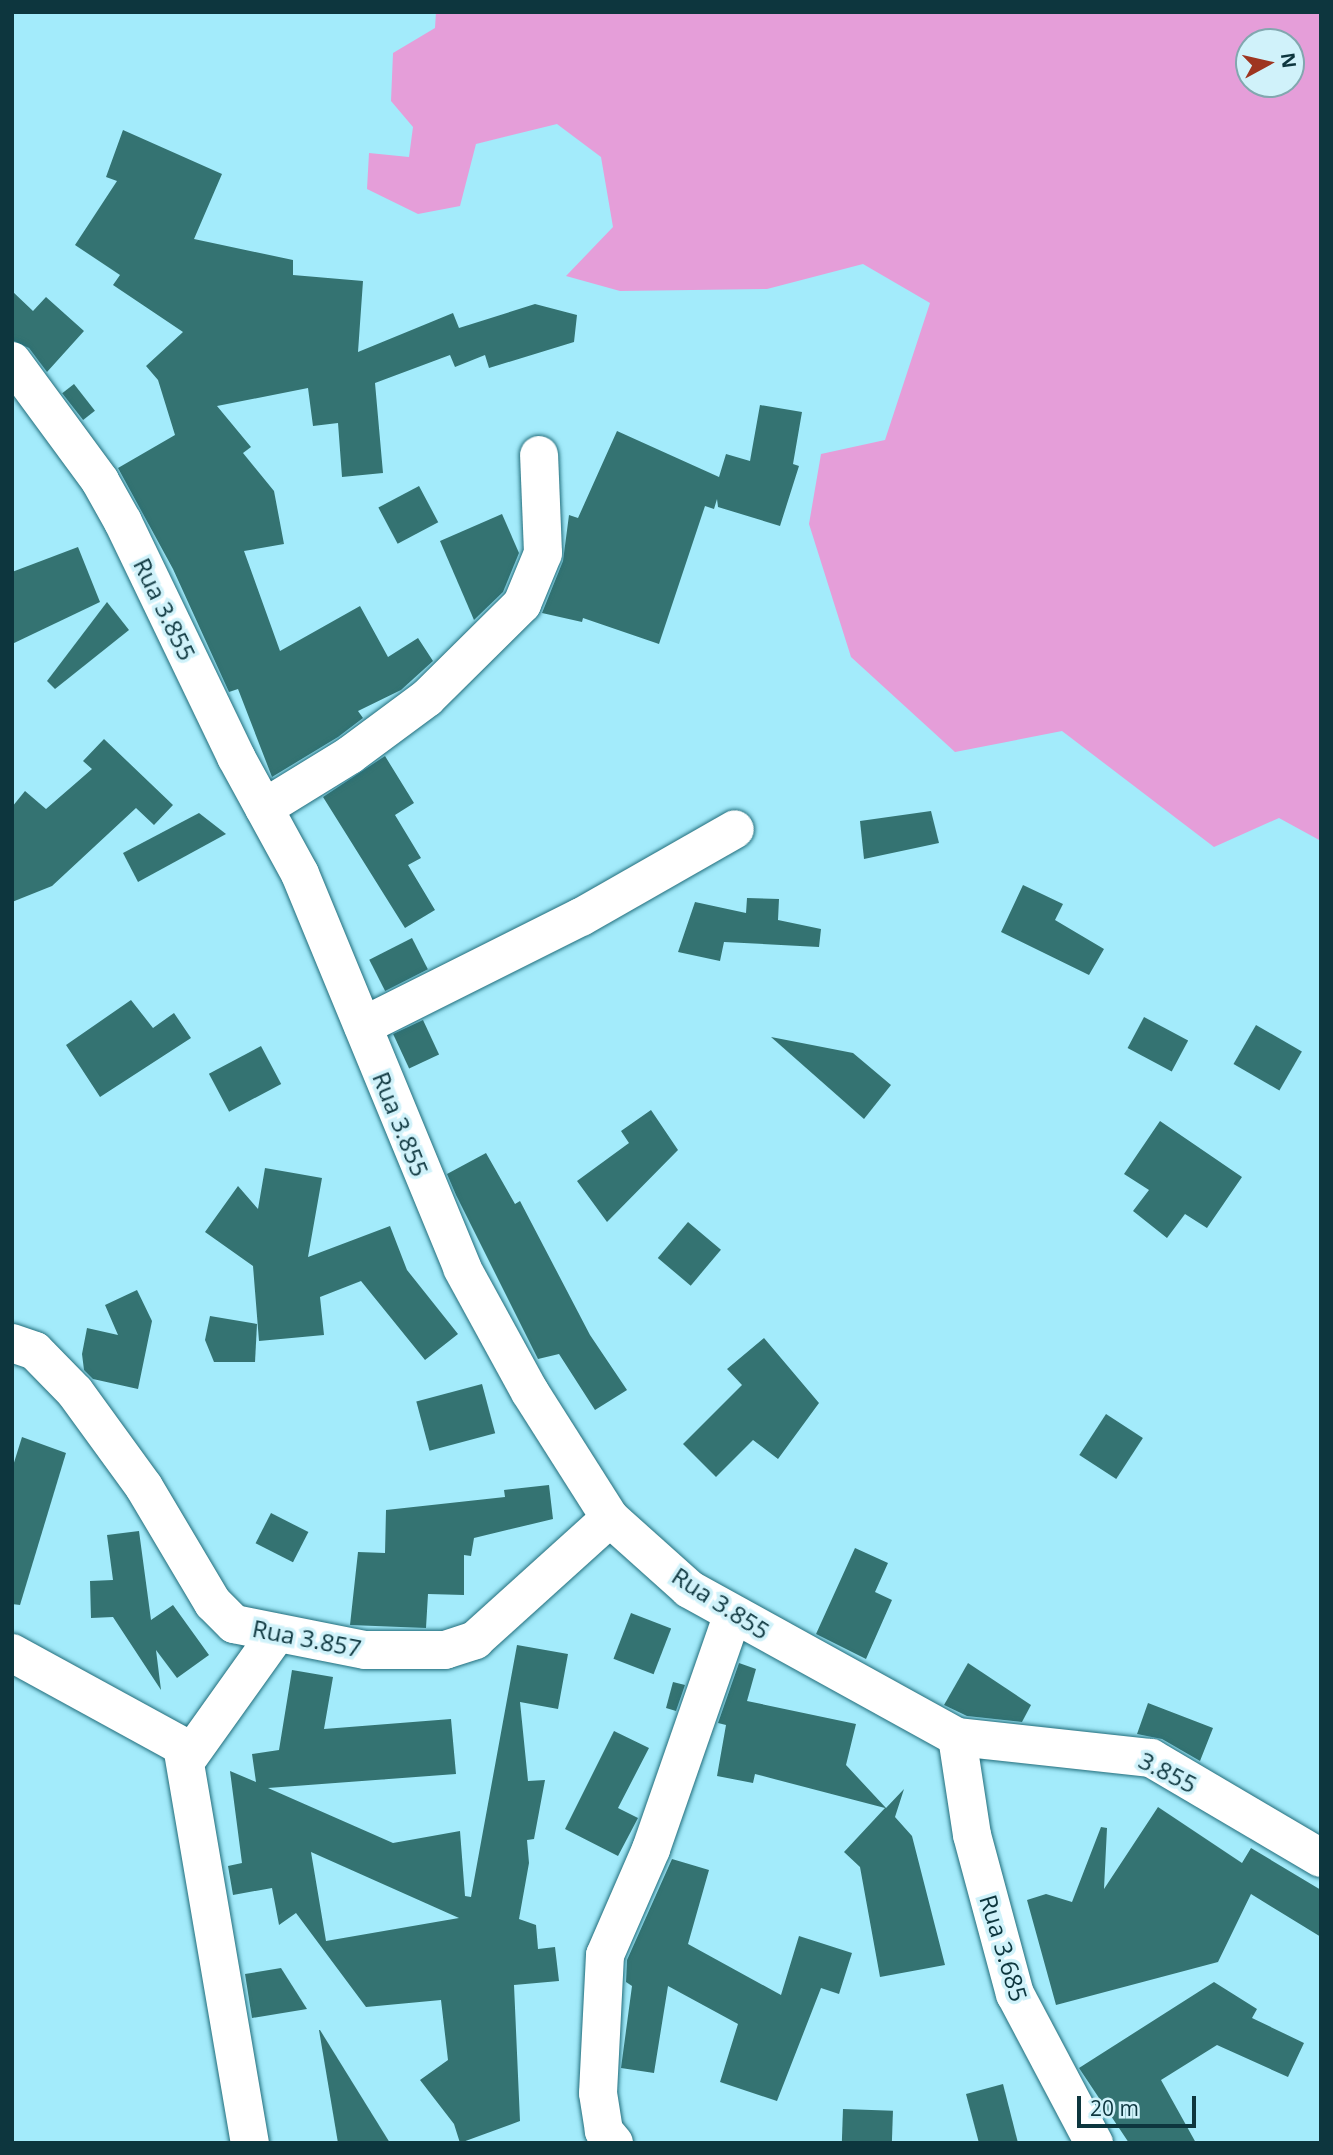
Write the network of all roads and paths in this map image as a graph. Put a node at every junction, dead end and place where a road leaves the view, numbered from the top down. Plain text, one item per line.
1 (12, 361) edge
2 (540, 455) dead end
3 (264, 807) junction
4 (735, 829) dead end
5 (363, 1026) junction
6 (12, 1343) edge
7 (610, 1518) junction
8 (732, 1616) junction
9 (275, 1636) junction
10 (12, 1653) edge
11 (957, 1737) junction
12 (188, 1758) junction
13 (1321, 1858) edge
14 (250, 2143) edge
15 (614, 2143) edge
16 (1094, 2143) edge

1 - 3 street, Rua 3.855
2 - 3 street
3 - 5 street, Rua 3.855
4 - 5 street
5 - 7 street, Rua 3.855
6 - 9 street, Rua 3.857
7 - 8 street, Rua 3.855
7 - 9 street, Rua 3.857
8 - 11 street, Rua 3.855
8 - 15 street
9 - 12 street
10 - 12 street
11 - 13 street, 3.855
11 - 16 street, Rua 3.685
12 - 14 street

